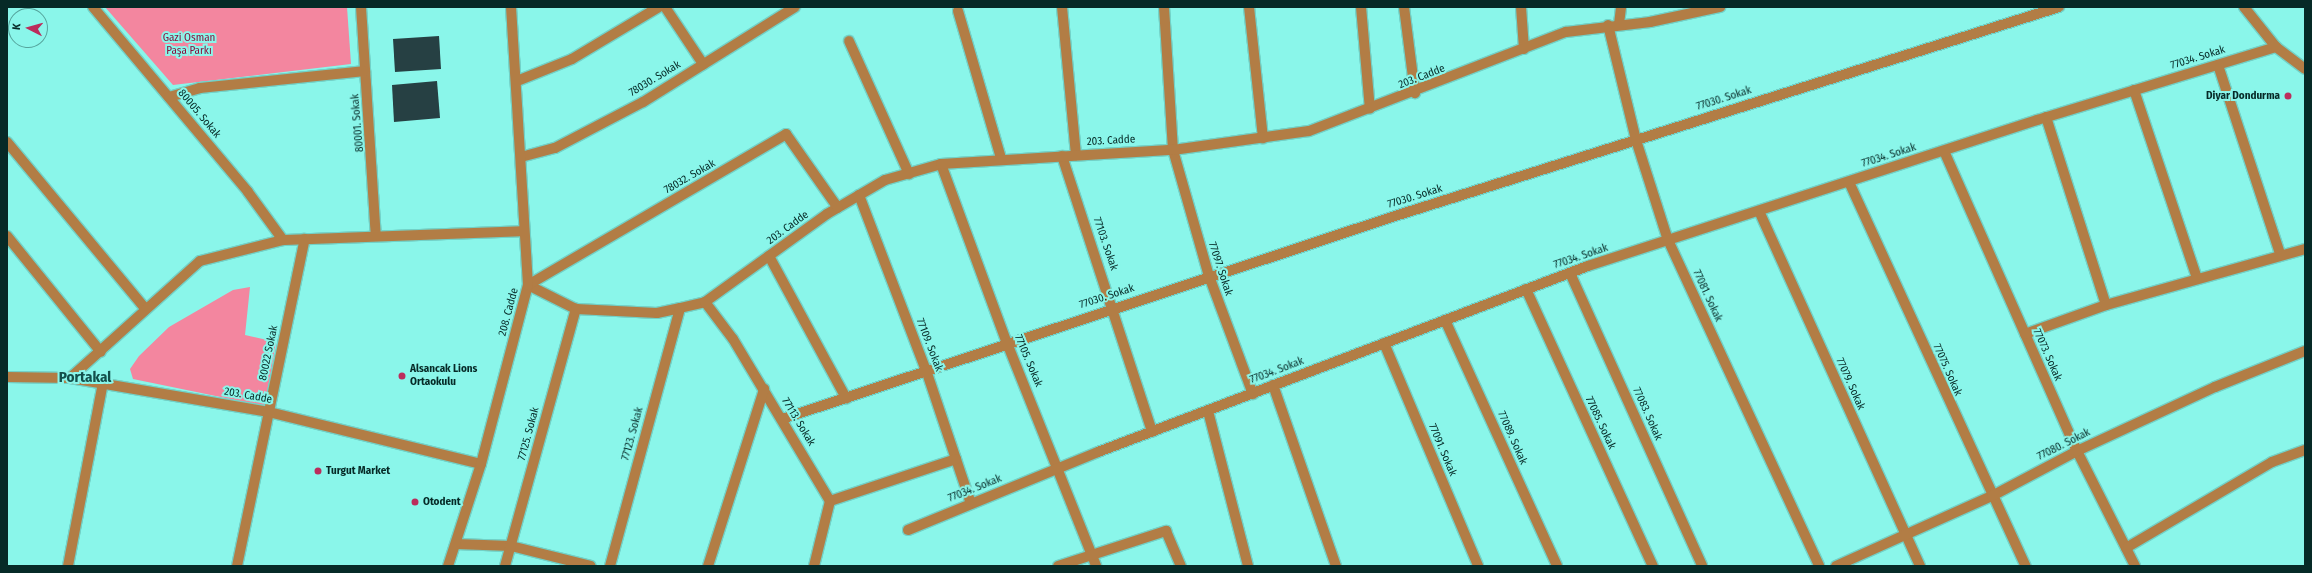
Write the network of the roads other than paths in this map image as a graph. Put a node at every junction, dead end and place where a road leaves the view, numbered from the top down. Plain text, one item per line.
1 (93, 7) edge
2 (361, 7) edge
3 (511, 7) edge
4 (659, 7) edge
5 (665, 7) edge
6 (794, 7) edge
7 (1062, 7) edge
8 (1164, 7) edge
9 (1250, 7) edge
10 (1361, 7) edge
11 (1404, 7) edge
12 (1521, 7) edge
13 (1621, 7) edge
14 (1720, 7) edge
15 (2059, 7) edge
16 (2244, 7) edge
17 (958, 11) dead end
18 (1608, 24) junction
19 (1619, 24) junction
20 (849, 41) dead end
21 (2276, 47) junction
22 (1524, 49) junction
23 (703, 64) junction
24 (2218, 65) junction
25 (2305, 69) edge
26 (365, 71) junction
27 (517, 81) junction
28 (2134, 90) junction
29 (1415, 93) junction
30 (168, 97) junction
31 (1370, 109) junction
32 (2046, 117) junction
33 (1263, 138) junction
34 (1636, 140) junction
35 (7, 142) edge
36 (1173, 150) junction
37 (1944, 151) junction
38 (1076, 155) junction
39 (1062, 156) junction
40 (521, 157) junction
41 (1001, 158) junction
42 (941, 164) junction
43 (909, 174) junction
44 (1849, 182) junction
45 (859, 195) junction
46 (838, 208) junction
47 (1759, 211) junction
48 (523, 231) junction
49 (7, 236) edge
50 (376, 236) junction
51 (305, 239) junction
52 (283, 240) junction
53 (1668, 240) junction
54 (2305, 249) edge
55 (2280, 254) junction
56 (769, 256) junction
57 (1570, 273) junction
58 (1209, 276) junction
59 (2198, 278) junction
60 (528, 285) junction
61 (1526, 289) junction
62 (705, 302) junction
63 (2106, 305) junction
64 (1114, 307) junction
65 (144, 308) junction
66 (680, 308) junction
67 (576, 309) junction
68 (1445, 320) junction
69 (2025, 334) junction
70 (1007, 343) junction
71 (1384, 343) junction
72 (101, 352) junction
73 (2305, 352) edge
74 (926, 370) junction
75 (7, 377) edge
76 (70, 378) junction
77 (103, 383) junction
78 (1273, 385) junction
79 (764, 389) junction
80 (1253, 394) junction
81 (846, 398) junction
82 (1208, 411) junction
83 (269, 412) junction
84 (782, 419) junction
85 (1152, 432) junction
86 (2305, 450) edge
87 (2077, 451) junction
88 (956, 459) junction
89 (481, 464) junction
90 (1060, 468) junction
91 (1992, 496) junction
92 (830, 501) junction
93 (971, 504) junction
94 (908, 530) dead end
95 (1905, 535) junction
96 (456, 544) junction
97 (511, 546) junction
98 (2126, 548) junction
99 (1091, 552) junction
100 (68, 566) edge
101 (236, 566) edge
102 (448, 566) edge
103 (505, 566) edge
104 (591, 566) edge
105 (610, 566) edge
106 (708, 566) edge
107 (814, 566) edge
108 (1058, 566) edge
109 (1096, 566) edge
110 (1181, 566) edge
111 (1248, 566) edge
112 (1336, 566) edge
113 (1478, 566) edge
114 (1557, 566) edge
115 (1653, 566) edge
116 (1702, 566) edge
117 (1819, 566) edge
118 (1836, 566) edge
119 (1920, 566) edge
120 (2026, 566) edge
121 (2135, 566) edge

1 - 30 street, 80005. Sokak
2 - 26 street, 80001. Sokak
3 - 27 street, 208. Cadde
4 - 27 street
5 - 23 street
6 - 23 street, 78030. Sokak
7 - 38 street
8 - 36 street, 77097. Sokak
9 - 33 street
10 - 31 street
11 - 29 street
12 - 22 street
13 - 19 street
14 - 19 street, 203. Cadde
15 - 34 street, 77030. Sokak
16 - 21 street
17 - 41 street
18 - 19 street, 203. Cadde
18 - 22 street, 203. Cadde
18 - 34 street, 77081. Sokak
20 - 43 street
21 - 24 street, 77034. Sokak
21 - 25 street
22 - 29 street, 203. Cadde
23 - 40 street, 78030. Sokak
24 - 28 street, 77034. Sokak
24 - 55 street
26 - 30 street
26 - 50 street, 80001. Sokak
27 - 40 street, 208. Cadde
28 - 32 street, 77034. Sokak
28 - 59 street
29 - 31 street, 203. Cadde
30 - 52 street, 80005. Sokak
31 - 33 street, 203. Cadde
32 - 37 street, 77034. Sokak
32 - 63 street
33 - 36 street, 203. Cadde
34 - 53 street, 77081. Sokak
34 - 58 street, 77030. Sokak
35 - 65 street
36 - 38 street, 203. Cadde
36 - 58 street, 77097. Sokak
37 - 44 street, 77034. Sokak
37 - 69 street, 77073. Sokak
38 - 39 street, 203. Cadde
39 - 41 street, 203. Cadde
39 - 64 street, 77103. Sokak
40 - 48 street, 208. Cadde
41 - 42 street, 203. Cadde
42 - 43 street, 203. Cadde
42 - 70 street, 77105. Sokak
43 - 45 street, 203. Cadde
44 - 47 street, 77034. Sokak
44 - 91 street, 77075. Sokak
45 - 46 street, 203. Cadde
45 - 74 street, 77109. Sokak
46 - 56 street, 203. Cadde
46 - 60 street, 78032. Sokak
47 - 53 street, 77034. Sokak
47 - 95 street, 77079. Sokak
48 - 50 street
48 - 60 street, 208. Cadde
49 - 72 street
50 - 51 street
51 - 52 street
51 - 83 street, 80022 Sokak
52 - 65 street
53 - 57 street, 77034. Sokak
53 - 117 street, 77081. Sokak
54 - 55 street
55 - 59 street
56 - 62 street, 203. Cadde
56 - 81 street
57 - 61 street, 77034. Sokak
57 - 116 street, 77083. Sokak
58 - 64 street, 77030. Sokak
58 - 80 street, 77097. Sokak
59 - 63 street
60 - 67 street, 203. Cadde
60 - 89 street, 208. Cadde
61 - 68 street, 77034. Sokak
61 - 115 street, 77085. Sokak
62 - 66 street, 203. Cadde
62 - 79 street, 77113. Sokak
63 - 69 street
64 - 70 street, 77030. Sokak
64 - 85 street, 77103. Sokak
65 - 72 street
66 - 67 street, 203. Cadde
66 - 105 street, 77123. Sokak
67 - 97 street, 77125. Sokak
68 - 71 street, 77034. Sokak
68 - 114 street, 77089. Sokak
69 - 87 street, 77073. Sokak
70 - 74 street, 77030. Sokak
70 - 90 street, 77105. Sokak
71 - 78 street, 77034. Sokak
71 - 113 street, 77091. Sokak
72 - 76 street
73 - 87 street, 77080. Sokak
74 - 81 street, 77030. Sokak
74 - 88 street, 77109. Sokak
75 - 76 street, 203. Cadde
76 - 77 street, 203. Cadde
77 - 83 street, 203. Cadde
77 - 100 street
78 - 80 street, 77034. Sokak
78 - 112 street
79 - 84 street, 77113. Sokak
79 - 106 street
80 - 82 street, 77034. Sokak
81 - 84 street, 77030. Sokak
82 - 85 street, 77034. Sokak
82 - 111 street
83 - 89 street, 203. Cadde
83 - 101 street, 80022 Sokak
84 - 92 street, 77113. Sokak
85 - 90 street, 77034. Sokak
86 - 98 street
87 - 91 street, 77080. Sokak
87 - 98 street, 77073. Sokak
88 - 92 street
88 - 93 street, 77109. Sokak
89 - 96 street, 208. Cadde
90 - 93 street, 77034. Sokak
90 - 99 street, 77105. Sokak
91 - 95 street, 77080. Sokak
91 - 120 street, 77075. Sokak
92 - 107 street
93 - 94 street, 77034. Sokak
95 - 118 street, 77080. Sokak
95 - 119 street, 77079. Sokak
96 - 97 street
96 - 102 street, 208. Cadde
97 - 103 street, 77125. Sokak
97 - 104 street
98 - 121 street, 77073. Sokak
99 - 108 street
99 - 109 street, 77105. Sokak
99 - 110 street

